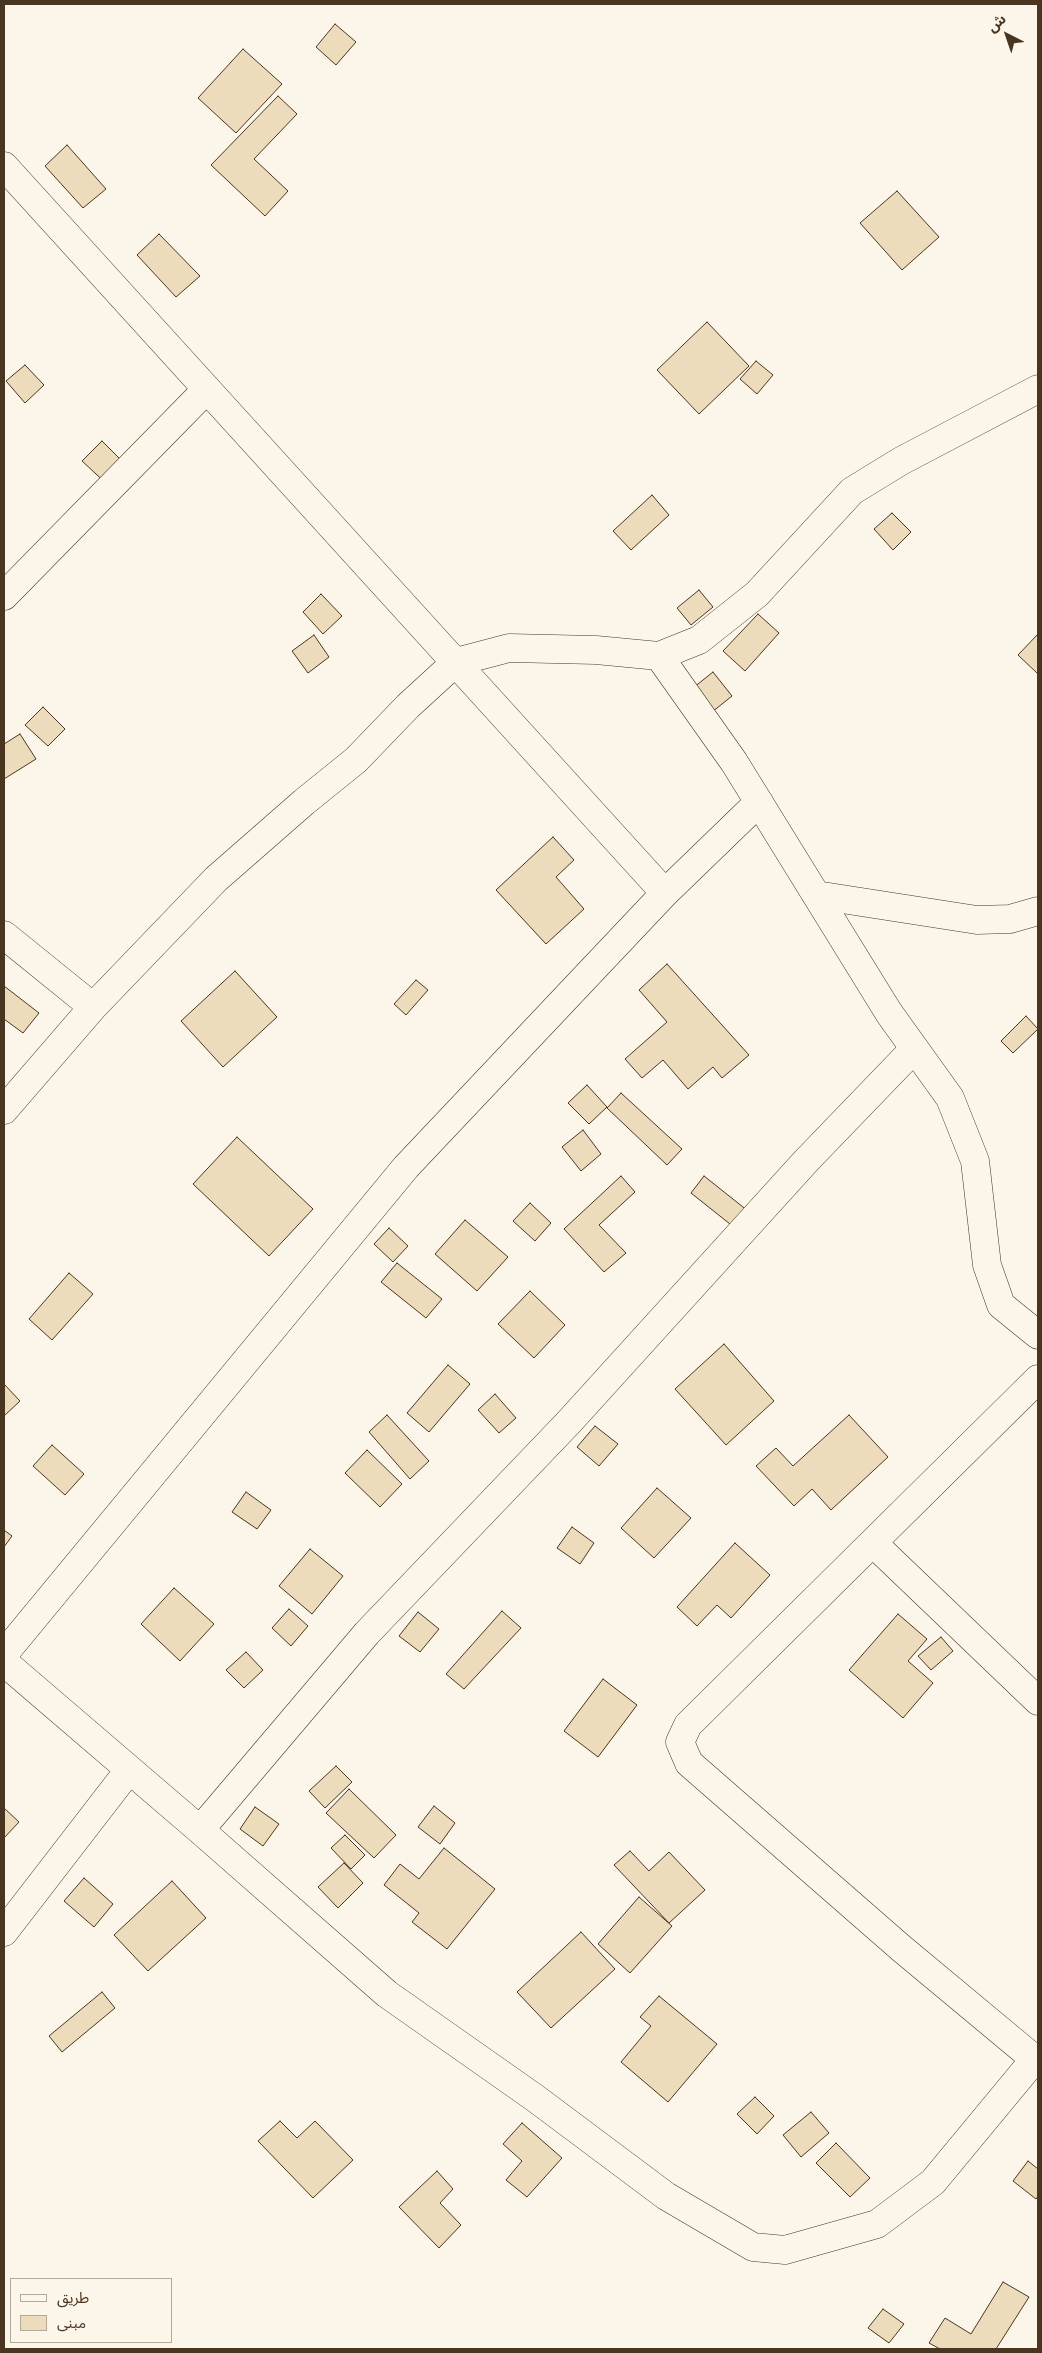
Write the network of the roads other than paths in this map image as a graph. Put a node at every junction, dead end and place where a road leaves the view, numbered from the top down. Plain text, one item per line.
1 (4, 166) edge
2 (207, 389) junction
3 (1038, 389) edge
4 (4, 596) edge
5 (659, 656) junction
6 (456, 662) junction
7 (760, 802) junction
8 (664, 893) junction
9 (816, 895) junction
10 (1038, 911) edge
11 (4, 935) edge
12 (92, 1007) junction
13 (914, 1049) junction
14 (4, 1110) edge
15 (1038, 1335) edge
16 (1038, 1379) edge
17 (873, 1543) junction
18 (4, 1654) edge
19 (4, 1662) edge
20 (1038, 1701) edge
21 (129, 1770) junction
22 (200, 1830) junction
23 (4, 1932) edge
24 (1036, 2061) edge

1 - 2 street
2 - 4 street
2 - 6 street
3 - 5 street
5 - 6 street
5 - 7 street
6 - 8 street
6 - 12 street
7 - 8 street
7 - 9 street
8 - 18 street
9 - 10 street
9 - 13 street
11 - 12 street
12 - 14 street
13 - 15 street
13 - 22 street
16 - 17 street
17 - 20 street
17 - 24 street
19 - 21 street
21 - 22 street
21 - 23 street
22 - 24 street

